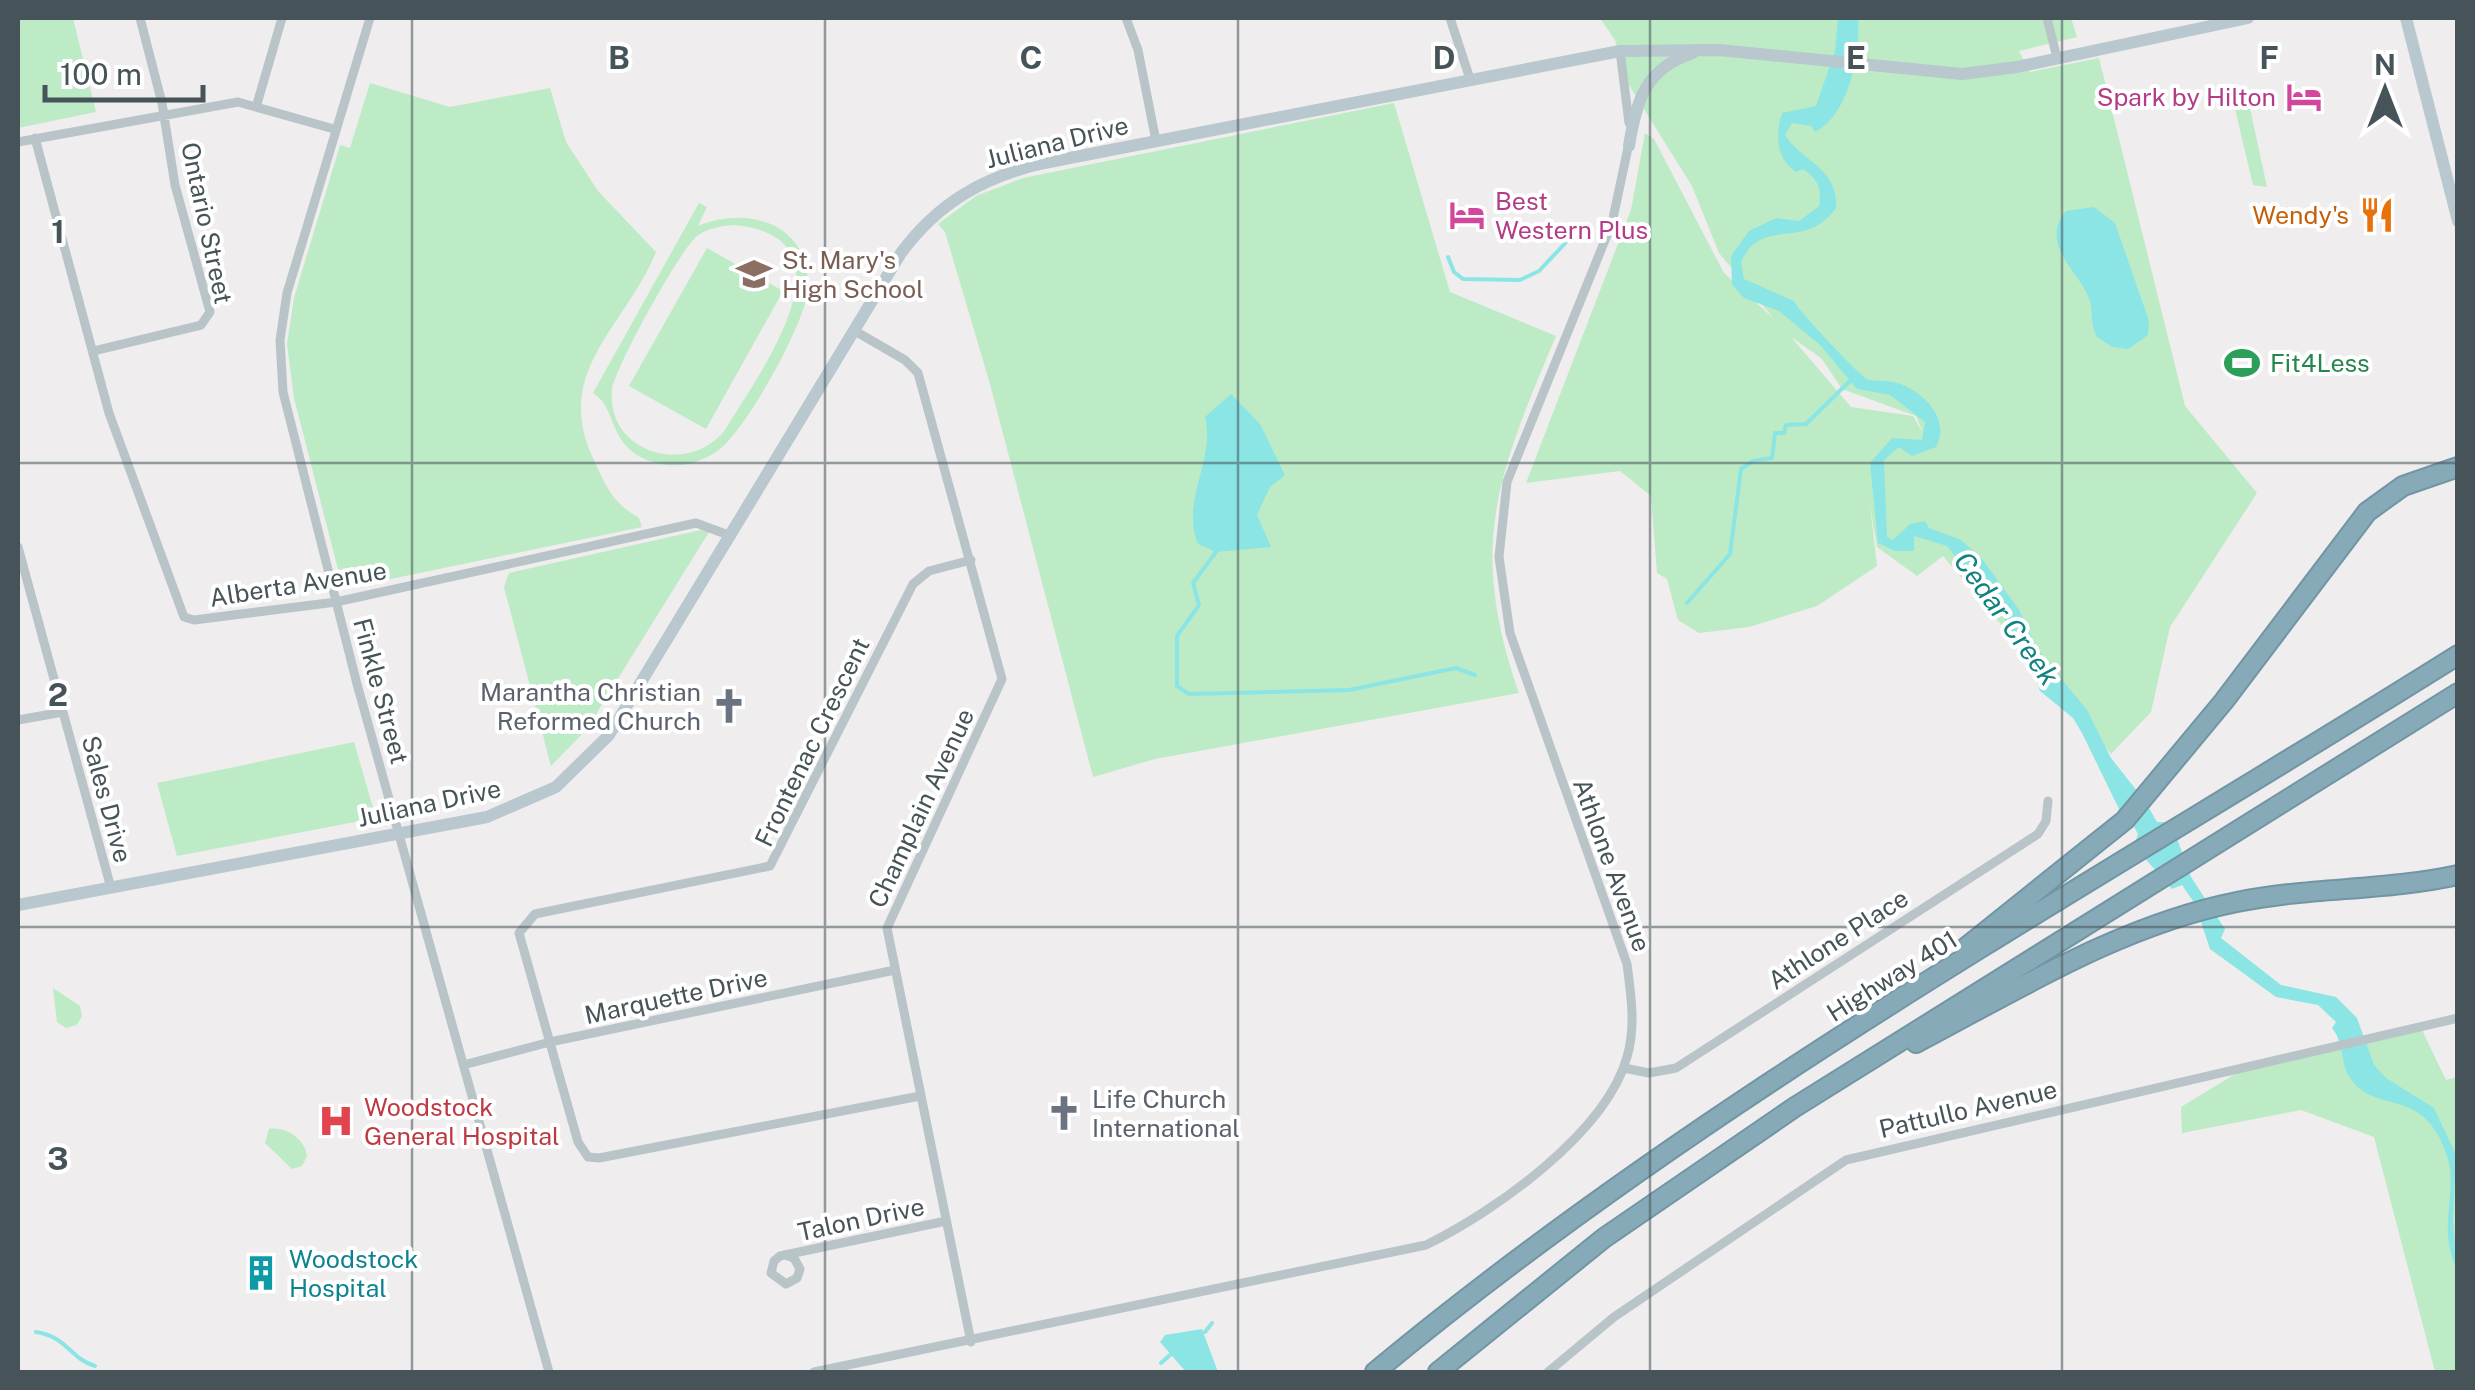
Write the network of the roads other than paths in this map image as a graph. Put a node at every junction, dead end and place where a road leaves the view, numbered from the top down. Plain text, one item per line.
1 (140, 18) edge
2 (282, 18) edge
3 (370, 18) edge
4 (1126, 18) edge
5 (1450, 18) edge
6 (2047, 18) edge
7 (2248, 18) edge
8 (2406, 18) edge
9 (1719, 50) junction
10 (1620, 51) junction
11 (2057, 58) junction
12 (1470, 78) junction
13 (257, 104) junction
14 (164, 117) junction
15 (334, 128) junction
16 (35, 138) junction
17 (1156, 141) junction
18 (18, 142) edge
19 (1629, 146) junction
20 (2458, 222) edge
21 (855, 331) junction
22 (92, 351) junction
23 (2458, 467) edge
24 (732, 536) junction
25 (18, 547) edge
26 (971, 560) junction
27 (22, 581) edge
28 (336, 602) junction
29 (2458, 655) edge
30 (2458, 693) edge
31 (63, 712) junction
32 (18, 720) edge
33 (2048, 802) dead end
34 (401, 834) junction
35 (2458, 874) edge
36 (111, 888) junction
37 (18, 906) edge
38 (895, 970) junction
39 (1904, 996) junction
40 (2458, 1018) edge
41 (550, 1042) junction
42 (467, 1064) junction
43 (1624, 1068) junction
44 (920, 1096) junction
45 (1795, 1107) junction
46 (946, 1221) junction
47 (785, 1256) dead end
48 (970, 1342) junction
49 (550, 1372) edge
50 (814, 1372) edge
51 (1375, 1372) edge
52 (1438, 1372) edge
53 (1548, 1372) edge

1 - 14 street, Ontario Street
2 - 13 street
3 - 15 street, Finkle Street
4 - 17 street
5 - 12 street
6 - 11 street
7 - 11 street, Juliana Drive
8 - 20 street
9 - 10 street, Juliana Drive
9 - 11 street, Juliana Drive
9 - 19 street
10 - 12 street, Juliana Drive
10 - 19 street, Athlone Avenue
12 - 17 street, Juliana Drive
13 - 14 street
13 - 15 street
14 - 16 street
14 - 22 street, Ontario Street
15 - 28 street, Finkle Street
16 - 18 street
16 - 22 street, Alberta Avenue
17 - 21 street, Juliana Drive
19 - 43 street, Athlone Avenue
21 - 24 street, Juliana Drive
21 - 26 street, Champlain Avenue
22 - 28 street, Alberta Avenue
23 - 39 highway
24 - 28 street, Alberta Avenue
24 - 34 street, Juliana Drive
25 - 27 street, Sales Drive
26 - 38 street, Champlain Avenue
26 - 41 street, Frontenac Crescent
27 - 31 street, Sales Drive
28 - 34 street, Finkle Street
29 - 39 highway, Highway 401
30 - 45 highway
31 - 32 street
31 - 36 street, Sales Drive
33 - 43 street, Athlone Place
34 - 36 street, Juliana Drive
34 - 42 street, Finkle Street
35 - 45 highway
36 - 37 street, Juliana Drive
38 - 41 street, Marquette Drive
38 - 44 street, Champlain Avenue
39 - 51 highway, Highway 401
40 - 53 street, Pattullo Avenue
41 - 42 street, Marquette Drive
41 - 44 street, Frontenac Crescent
42 - 49 street, Finkle Street
43 - 48 street, Athlone Avenue
44 - 46 street, Champlain Avenue
45 - 52 highway
46 - 47 street, Talon Drive
46 - 48 street, Champlain Avenue
48 - 50 street, Athlone Avenue

